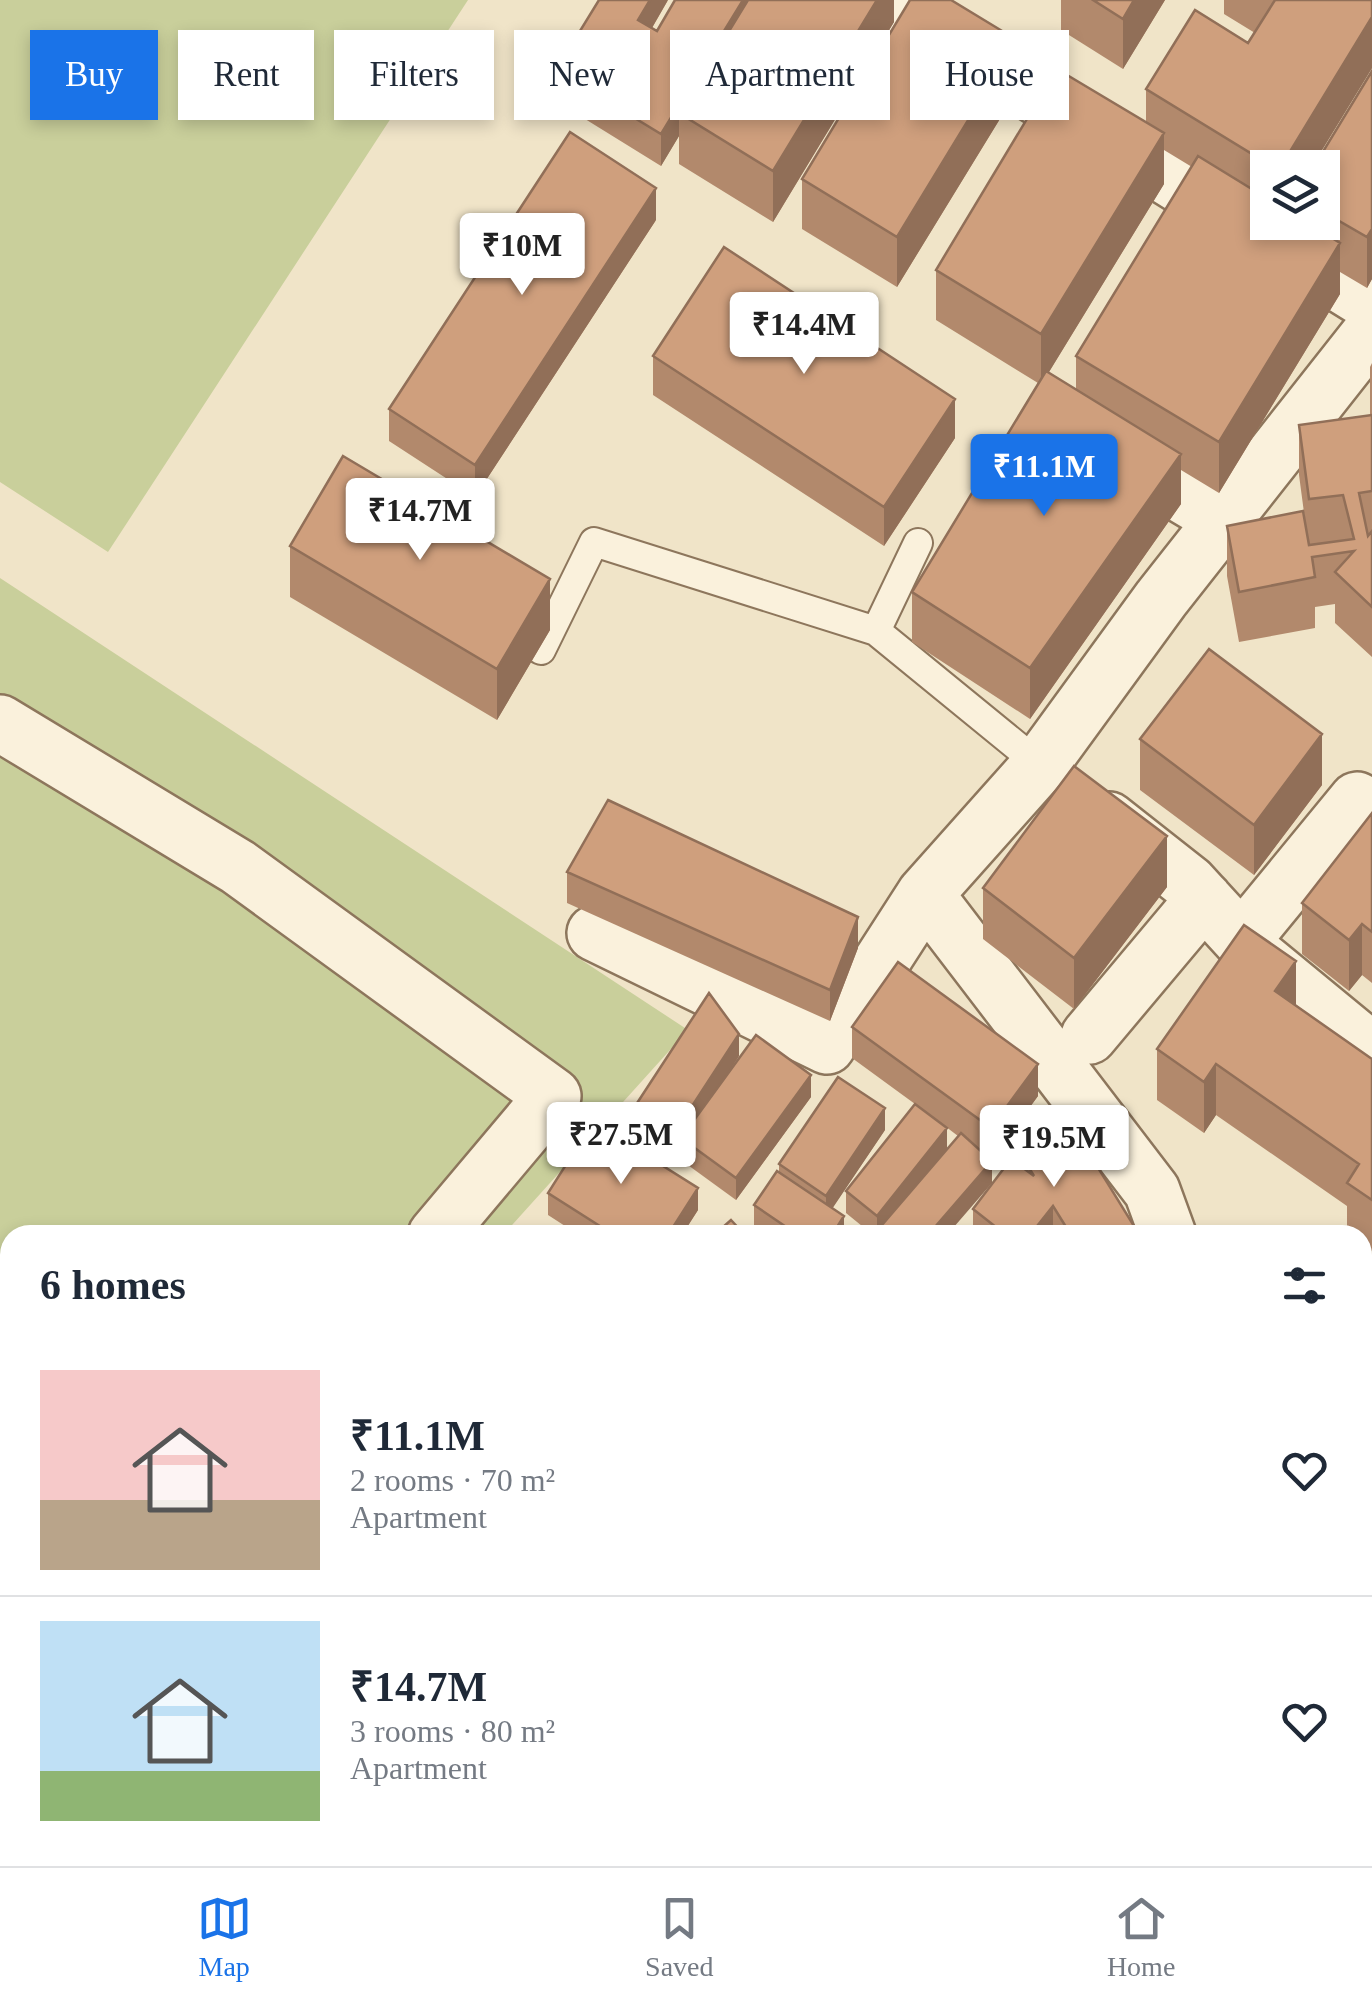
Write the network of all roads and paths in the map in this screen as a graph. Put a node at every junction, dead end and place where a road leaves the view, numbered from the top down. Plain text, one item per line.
1 (882, 0) edge
2 (1372, 304) edge
3 (1372, 330) edge
4 (1068, 426) edge
5 (1224, 520) junction
6 (918, 544) dead end
7 (876, 631) junction
8 (542, 650) edge
9 (0, 723) edge
10 (1040, 766) junction
11 (1358, 800) dead end
12 (926, 894) junction
13 (1204, 899) junction
14 (595, 934) dead end
15 (1242, 940) junction
16 (1090, 1036) dead end
17 (1372, 1051) edge
18 (444, 1225) edge
19 (1164, 1225) edge

1 - 2 street
3 - 5 street
4 - 5 street
5 - 10 street
6 - 7 lane
7 - 8 lane
7 - 10 lane
9 - 18 street
10 - 12 street
10 - 13 street
11 - 15 street
12 - 14 street
12 - 19 street
13 - 15 street
13 - 16 street
15 - 17 street

